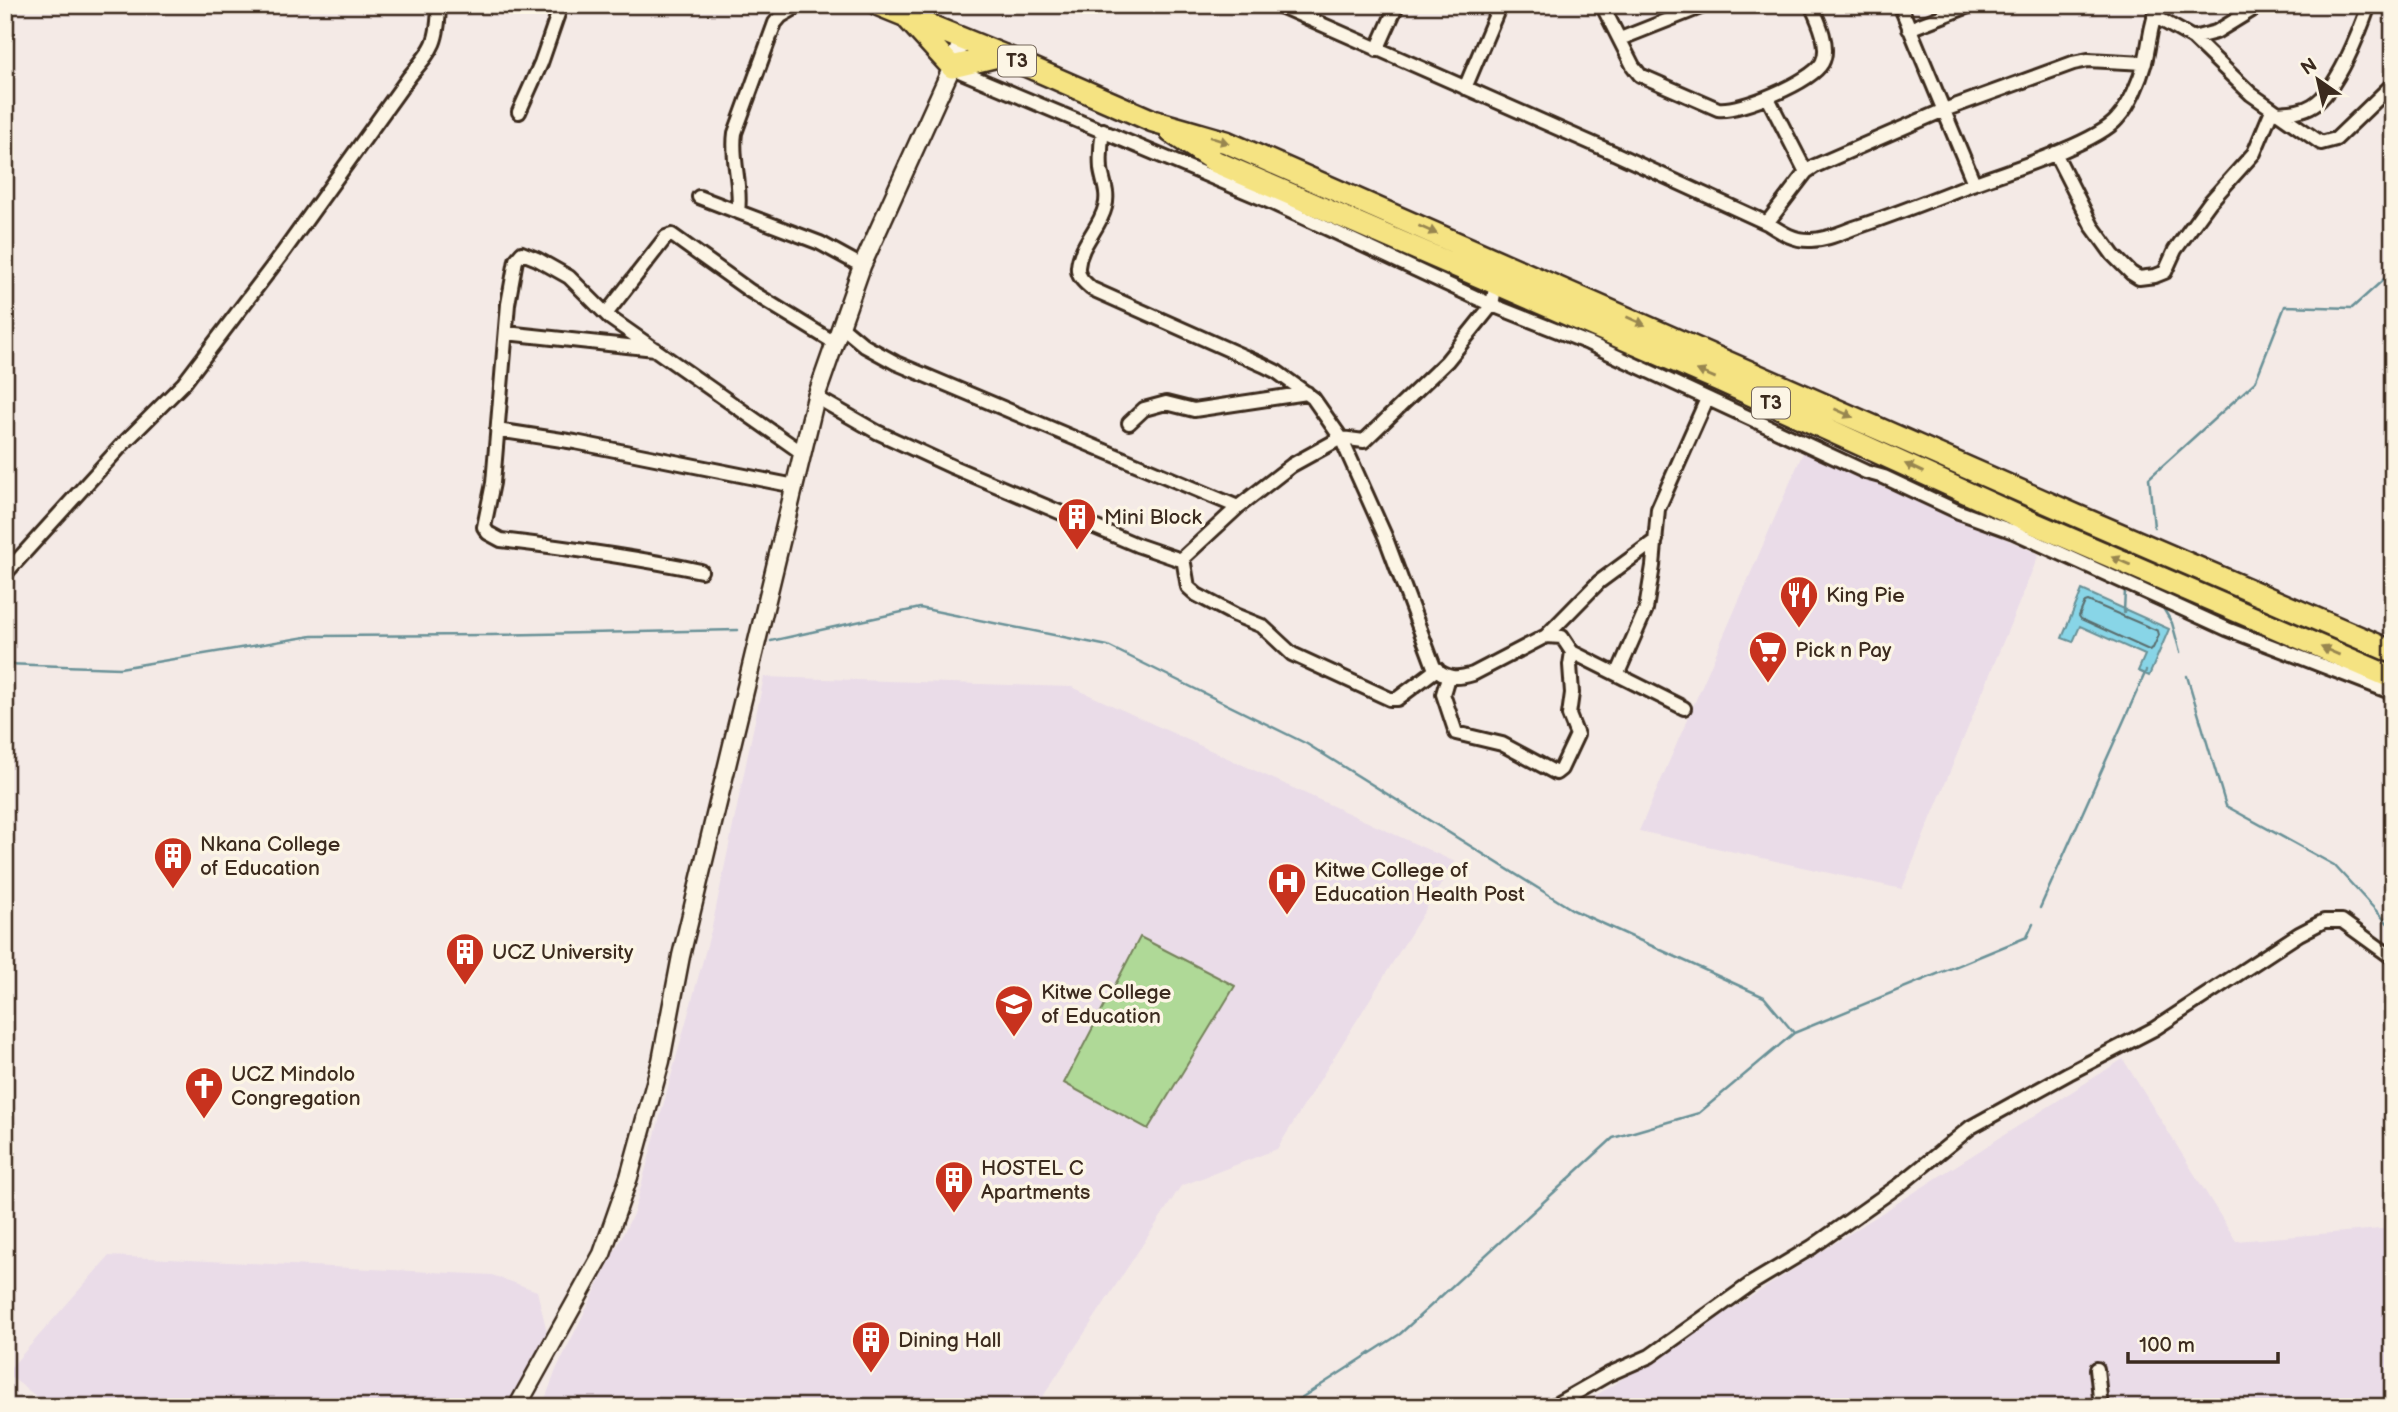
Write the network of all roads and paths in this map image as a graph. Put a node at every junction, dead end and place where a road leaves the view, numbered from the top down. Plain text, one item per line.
1 (439, 5) edge
2 (561, 5) edge
3 (800, 5) edge
4 (879, 5) edge
5 (1278, 5) edge
6 (1397, 5) edge
7 (1500, 5) edge
8 (1602, 5) edge
9 (1706, 5) edge
10 (1811, 5) edge
11 (1900, 5) edge
12 (1971, 5) edge
13 (2260, 5) edge
14 (2369, 5) edge
15 (2156, 11) edge
16 (905, 16) junction
17 (1909, 29) junction
18 (2193, 38) junction
19 (962, 39) junction
20 (1620, 40) junction
21 (1377, 50) junction
22 (1002, 55) junction
23 (2145, 63) junction
24 (952, 68) junction
25 (2393, 84) edge
26 (1465, 88) junction
27 (1768, 98) junction
28 (1944, 110) junction
29 (519, 112) dead end
30 (2274, 112) junction
31 (1153, 121) junction
32 (1103, 130) junction
33 (2055, 153) junction
34 (1806, 172) junction
35 (1974, 183) junction
36 (699, 197) dead end
37 (738, 212) junction
38 (1767, 223) junction
39 (1499, 261) junction
40 (862, 266) junction
41 (1496, 283) junction
42 (1492, 305) junction
43 (606, 314) junction
44 (841, 326) junction
45 (506, 333) junction
46 (835, 343) junction
47 (657, 349) junction
48 (1307, 393) junction
49 (816, 397) junction
50 (1707, 399) junction
51 (1129, 423) dead end
52 (497, 430) junction
53 (1341, 438) junction
54 (801, 452) junction
55 (795, 486) junction
56 (1238, 507) junction
57 (2022, 527) junction
58 (1656, 540) junction
59 (1183, 558) junction
60 (701, 571) dead end
61 (5, 574) edge
62 (1546, 636) junction
63 (1572, 652) junction
64 (2393, 652) edge
65 (1437, 669) junction
66 (1618, 673) junction
67 (1448, 677) junction
68 (2393, 678) edge
69 (2393, 693) edge
70 (1684, 708) dead end
71 (2393, 958) edge
72 (2097, 1369) dead end
73 (517, 1407) edge
74 (1550, 1407) edge
75 (2101, 1407) edge

1 - 61 street
2 - 29 street
3 - 37 street
4 - 16 highway, T3
5 - 21 street
6 - 21 street
7 - 26 street
8 - 20 street
9 - 20 street
10 - 27 street
11 - 17 street
12 - 17 street
13 - 18 street
14 - 30 street
15 - 18 street
15 - 23 street
16 - 19 highway, T3
16 - 24 highway
17 - 28 street
18 - 30 street
19 - 22 highway, T3
19 - 24 street
20 - 27 street
21 - 26 street
22 - 24 highway
22 - 31 highway, T3
23 - 28 street
23 - 33 street
24 - 32 street
24 - 40 street
25 - 30 street
26 - 38 street
27 - 34 street
28 - 34 street
28 - 35 street
30 - 33 street
31 -> 39 highway, T3
31 - 41 highway, T3
32 - 42 street
32 - 48 street
33 - 35 street
34 - 38 street
35 - 38 street
36 - 37 street
37 - 40 street
39 - 41 street
39 -> 64 highway, T3
40 - 44 street
41 - 42 street
57 -> 41 highway, T3
42 - 50 street
42 - 53 street
43 - 45 street
43 - 46 street
43 - 47 street
44 - 46 street
44 - 56 street
45 - 47 street
45 - 52 street
46 - 49 street
47 - 54 street
48 - 51 street
48 - 53 street
49 - 54 street
49 - 59 street
50 - 57 street
50 - 58 street
52 - 55 street
52 - 60 street
53 - 56 street
53 - 65 street
54 - 55 street
55 - 73 street
56 - 59 street
68 -> 57 highway, T3
57 - 69 street
58 - 62 street
58 - 66 street
59 - 65 street
62 - 63 street
62 - 67 street
63 - 66 street
63 - 67 street
65 - 67 street
66 - 70 street
71 - 74 street
72 - 75 street

